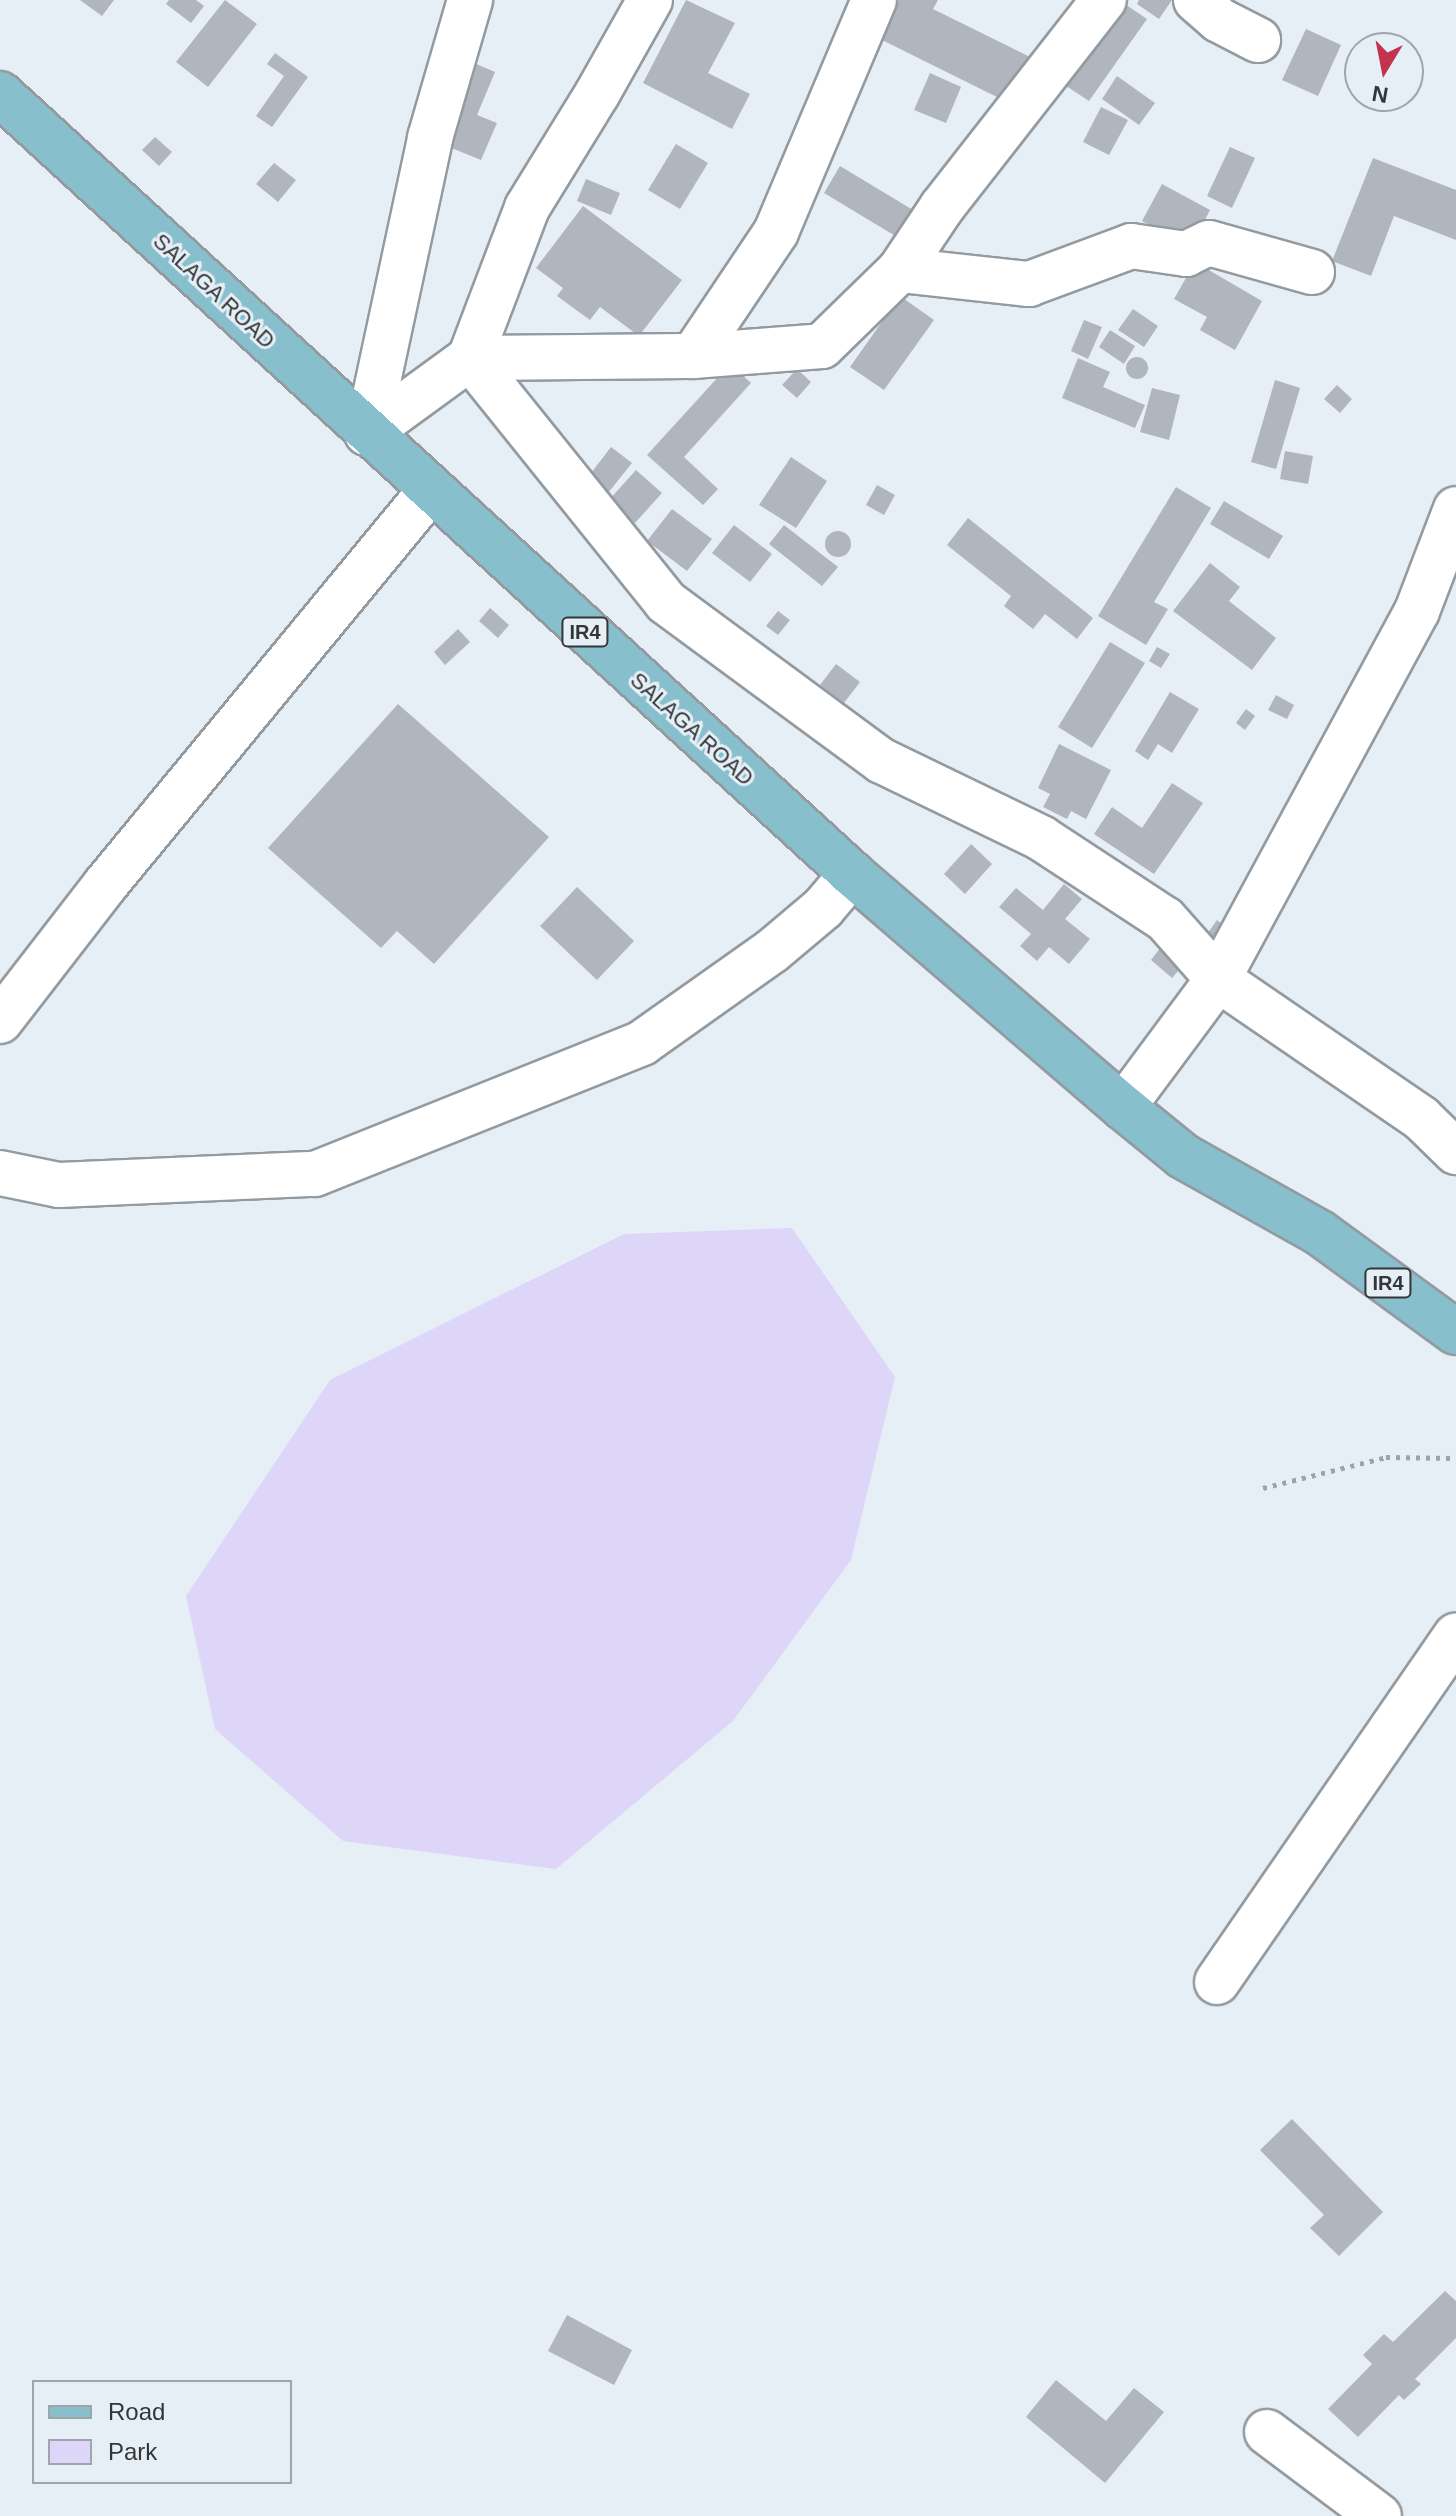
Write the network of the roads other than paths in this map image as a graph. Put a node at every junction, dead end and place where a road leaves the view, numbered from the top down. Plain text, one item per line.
1 (470, 0) edge
2 (650, 0) edge
3 (874, 0) edge
4 (1104, 0) edge
5 (1196, 0) edge
6 (1258, 40) dead end
7 (0, 94) edge
8 (900, 270) junction
9 (1312, 272) dead end
10 (693, 356) junction
11 (470, 358) junction
12 (367, 433) junction
13 (430, 491) junction
14 (1456, 509) edge
15 (852, 874) junction
16 (1218, 979) junction
17 (0, 1021) edge
18 (1123, 1107) junction
19 (1456, 1152) edge
20 (0, 1173) edge
21 (1456, 1332) edge
22 (1456, 1636) edge
23 (1217, 1982) dead end
24 (1267, 2432) dead end
25 (1379, 2516) edge

1 - 12 street
2 - 11 street
3 - 10 street
4 - 8 street
5 - 6 street
7 - 12 main road, SALAGA ROAD / IR4
8 - 9 street
8 - 10 street
10 - 11 street
11 - 12 street
11 - 16 street
12 - 13 main road, SALAGA ROAD / IR4
13 - 15 main road, SALAGA ROAD / IR4
13 - 17 street
14 - 16 street
15 - 18 main road, SALAGA ROAD / IR4
15 - 20 street
16 - 18 street
16 - 19 street
18 - 21 main road, SALAGA ROAD / IR4
22 - 23 street
24 - 25 street

